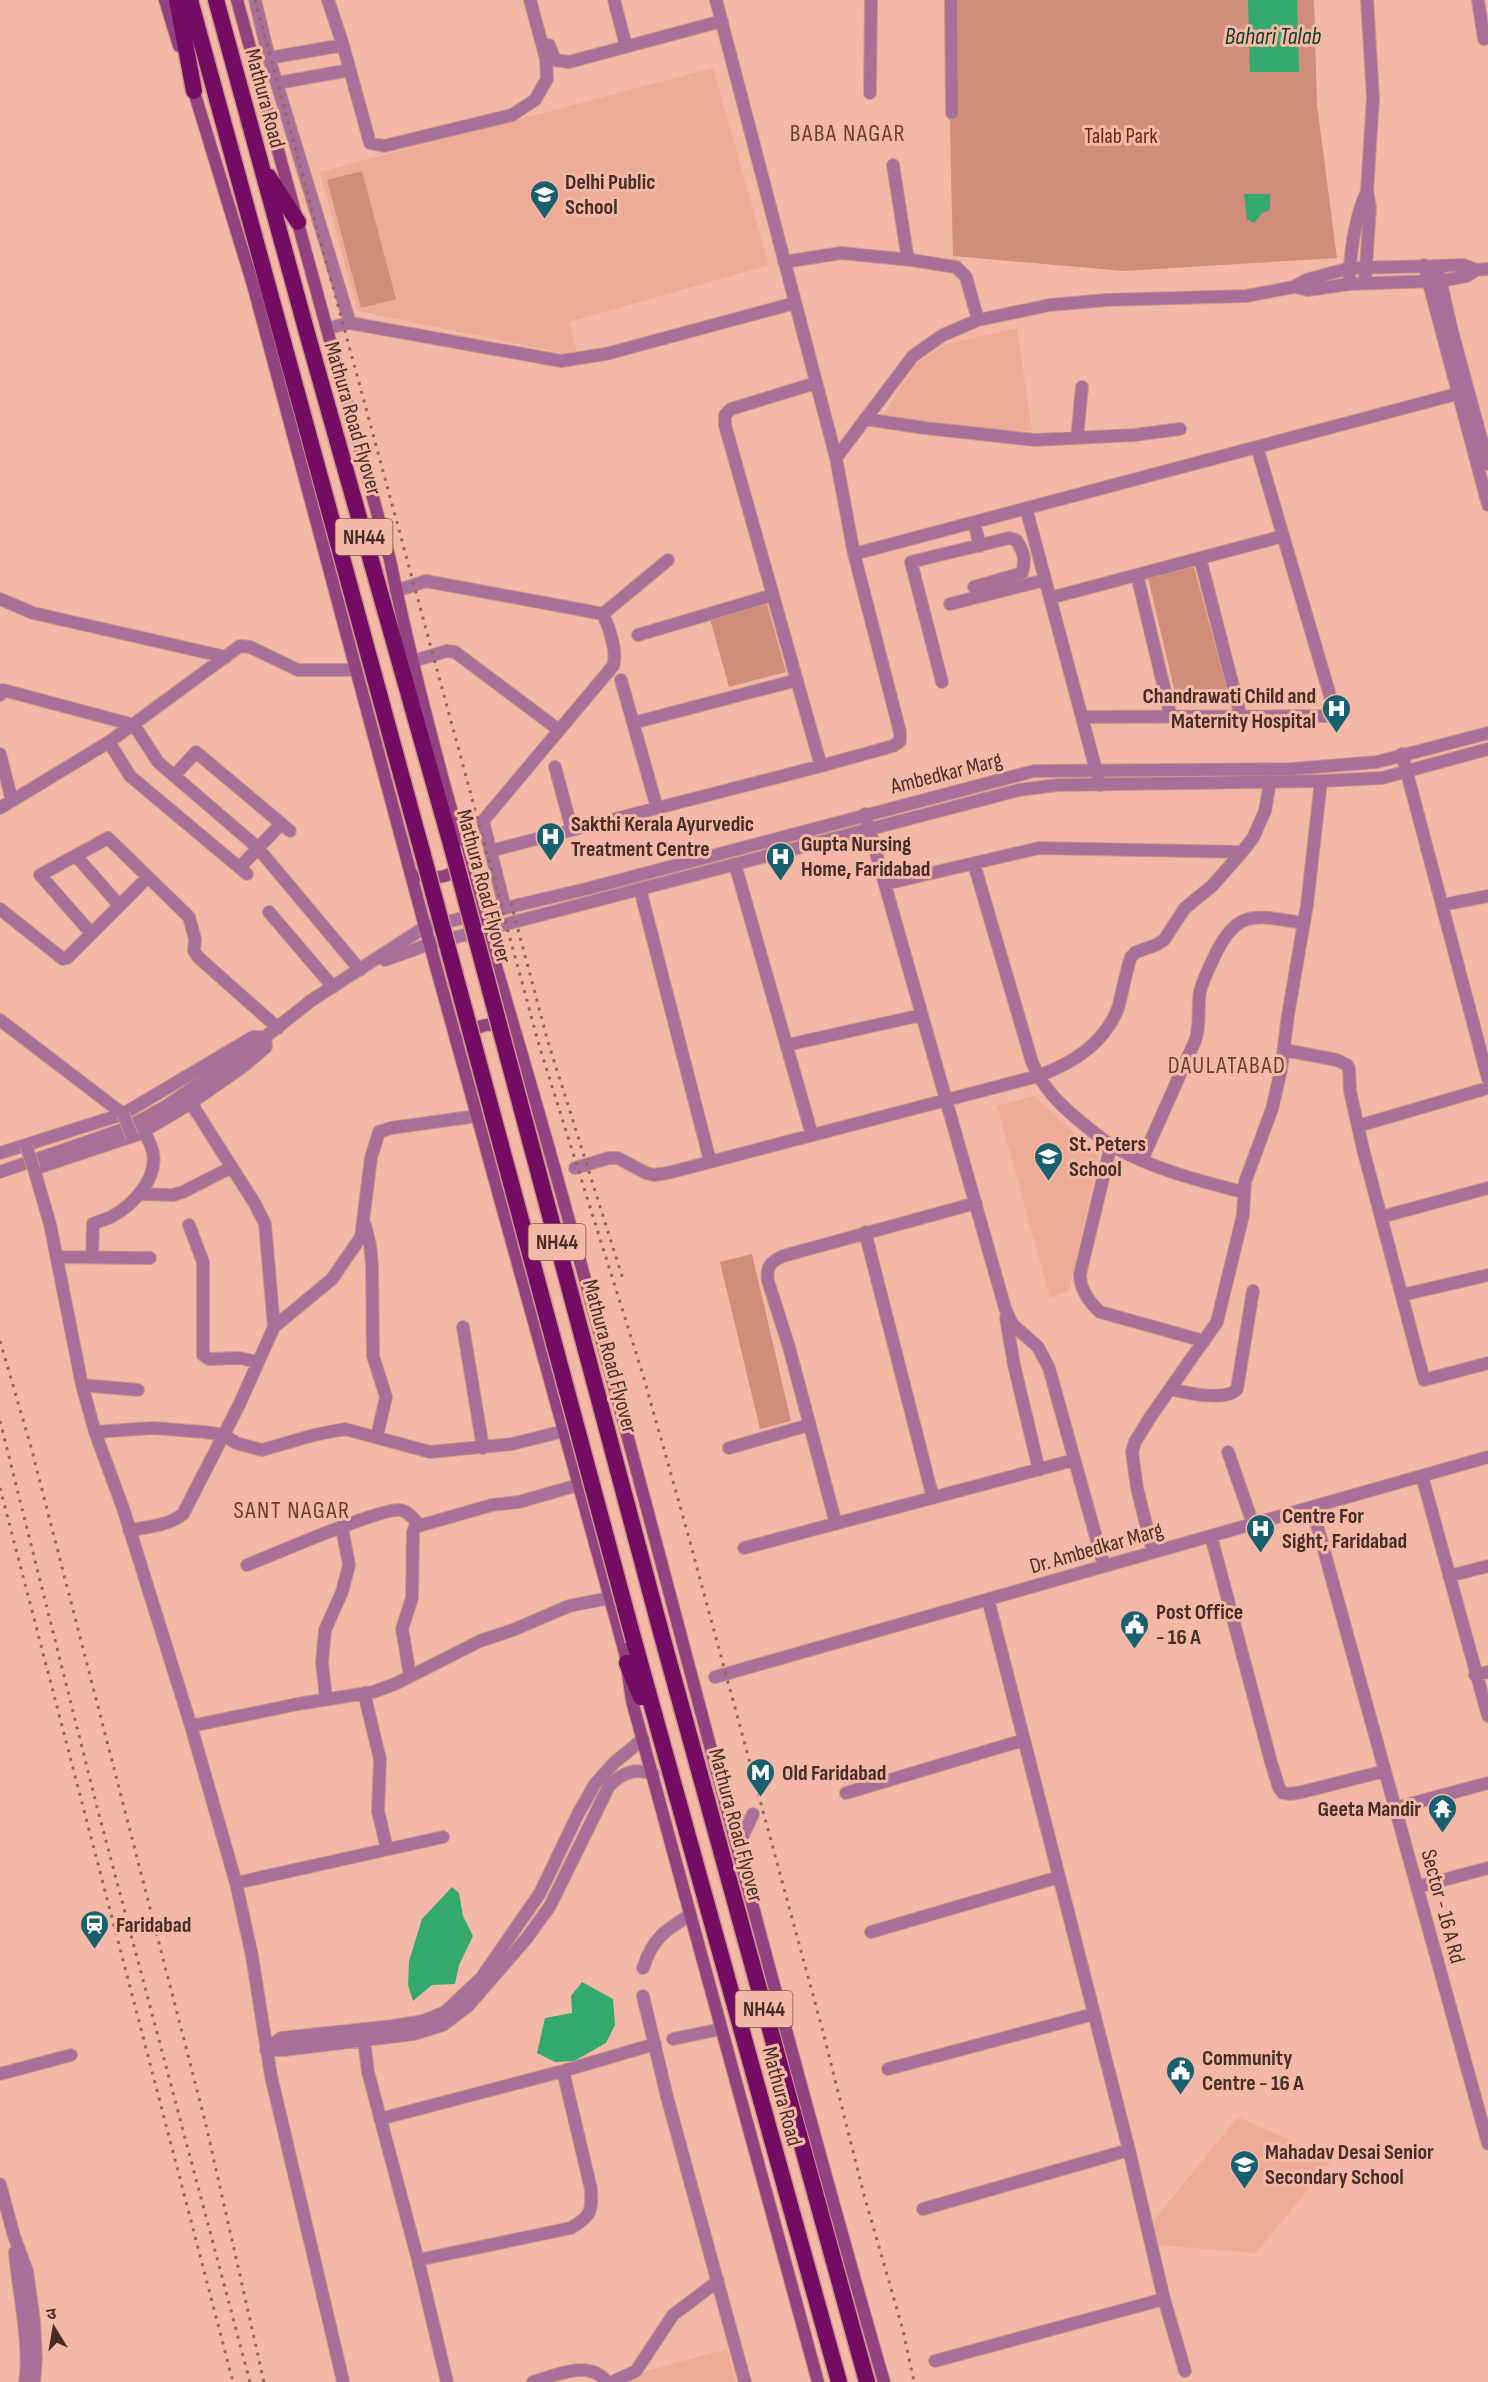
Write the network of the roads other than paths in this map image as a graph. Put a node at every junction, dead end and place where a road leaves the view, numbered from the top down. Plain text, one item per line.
1 (165, 0) edge
2 (177, 0) edge
3 (190, 0) edge
4 (216, 0) edge
5 (224, 0) edge
6 (237, 0) edge
7 (255, 0) edge
8 (328, 0) edge
9 (530, 0) edge
10 (537, 0) edge
11 (614, 0) edge
12 (716, 0) edge
13 (871, 0) edge
14 (951, 0) edge
15 (1367, 0) edge
16 (1478, 0) edge
17 (722, 21) junction
18 (1484, 39) dead end
19 (227, 40) junction
20 (343, 45) junction
21 (626, 46) junction
22 (269, 58) junction
23 (350, 70) junction
24 (277, 83) junction
25 (194, 91) junction
26 (870, 93) dead end
27 (952, 113) dead end
28 (893, 165) dead end
29 (262, 168) junction
30 (1367, 191) junction
31 (298, 222) junction
32 (911, 260) junction
33 (784, 262) junction
34 (1424, 265) junction
35 (1437, 266) junction
36 (1366, 267) junction
37 (1350, 268) junction
38 (1482, 270) edge
39 (1441, 281) junction
40 (1365, 282) junction
41 (1428, 282) junction
42 (1349, 284) junction
43 (1294, 286) junction
44 (795, 303) junction
45 (978, 320) junction
46 (350, 323) junction
47 (328, 328) junction
48 (816, 383) junction
49 (1082, 387) dead end
50 (1463, 393) junction
51 (865, 419) junction
52 (1180, 429) dead end
53 (1077, 438) junction
54 (1257, 447) junction
55 (836, 458) junction
56 (1488, 464) edge
57 (1488, 505) edge
58 (1026, 508) junction
59 (974, 522) junction
60 (1283, 536) junction
61 (980, 546) junction
62 (854, 554) junction
63 (1200, 558) junction
64 (668, 560) dead end
65 (1137, 574) junction
66 (1045, 580) junction
67 (974, 587) dead end
68 (396, 591) junction
69 (773, 595) junction
70 (1050, 598) junction
71 (0, 599) edge
72 (950, 604) dead end
73 (603, 615) junction
74 (638, 635) dead end
75 (226, 657) junction
76 (412, 661) junction
77 (356, 670) junction
78 (621, 680) dead end
79 (797, 680) junction
80 (942, 682) dead end
81 (0, 695) edge
82 (1082, 717) junction
83 (1171, 717) junction
84 (1241, 717) junction
85 (633, 723) junction
86 (134, 725) junction
87 (559, 730) junction
88 (1488, 733) edge
89 (109, 742) junction
90 (1488, 749) edge
91 (0, 754) edge
92 (1402, 754) junction
93 (821, 766) junction
94 (555, 767) dead end
95 (1406, 770) junction
96 (1096, 771) junction
97 (174, 776) junction
98 (1321, 781) junction
99 (1270, 782) junction
100 (1100, 784) junction
101 (446, 789) junction
102 (12, 801) junction
103 (657, 807) junction
104 (0, 808) edge
105 (865, 814) junction
106 (869, 828) junction
107 (572, 830) junction
108 (257, 847) junction
109 (490, 851) junction
110 (1242, 852) junction
111 (464, 853) junction
112 (76, 856) junction
113 (735, 864) junction
114 (974, 864) junction
115 (410, 867) junction
116 (147, 878) junction
117 (885, 884) junction
118 (640, 889) junction
119 (1488, 896) edge
120 (119, 905) junction
121 (1442, 905) junction
122 (505, 908) junction
123 (0, 909) edge
124 (269, 912) dead end
125 (483, 913) junction
126 (1304, 923) junction
127 (425, 927) junction
128 (486, 930) junction
129 (92, 933) junction
130 (430, 944) junction
131 (363, 968) junction
132 (333, 987) junction
133 (922, 1015) junction
134 (0, 1020) edge
135 (278, 1028) junction
136 (515, 1032) junction
137 (265, 1037) junction
138 (787, 1045) junction
139 (458, 1047) junction
140 (1284, 1050) junction
141 (1038, 1076) junction
142 (1488, 1079) edge
143 (1488, 1089) edge
144 (946, 1100) junction
145 (191, 1103) junction
146 (123, 1114) junction
147 (477, 1116) junction
148 (1358, 1126) junction
149 (138, 1133) junction
150 (812, 1135) junction
151 (1111, 1145) junction
152 (26, 1146) junction
153 (0, 1153) edge
154 (1142, 1160) junction
155 (710, 1161) junction
156 (231, 1167) junction
157 (575, 1168) dead end
158 (34, 1169) junction
159 (0, 1172) edge
160 (1488, 1188) edge
161 (1243, 1192) junction
162 (139, 1194) junction
163 (975, 1203) junction
164 (1381, 1217) junction
165 (365, 1223) junction
166 (189, 1225) dead end
167 (865, 1232) junction
168 (57, 1257) junction
169 (92, 1257) junction
170 (150, 1258) dead end
171 (1488, 1275) edge
172 (1253, 1291) dead end
173 (1402, 1295) junction
174 (1005, 1308) junction
175 (274, 1327) junction
176 (463, 1327) dead end
177 (1204, 1341) junction
178 (258, 1362) junction
179 (1488, 1363) edge
180 (82, 1385) junction
181 (1171, 1389) junction
182 (138, 1390) dead end
183 (809, 1425) junction
184 (564, 1431) junction
185 (95, 1432) junction
186 (224, 1435) junction
187 (377, 1436) junction
188 (483, 1448) junction
189 (729, 1448) dead end
190 (1228, 1452) dead end
191 (1488, 1457) edge
192 (1074, 1460) junction
193 (1038, 1470) junction
194 (1422, 1476) junction
195 (578, 1485) junction
196 (933, 1498) junction
197 (1312, 1507) junction
198 (836, 1524) junction
199 (1253, 1524) junction
200 (419, 1525) junction
201 (342, 1528) junction
202 (129, 1530) junction
203 (1210, 1536) junction
204 (744, 1548) dead end
205 (1154, 1552) junction
206 (247, 1565) dead end
207 (1104, 1566) junction
208 (1488, 1566) edge
209 (1449, 1576) junction
210 (610, 1598) junction
211 (988, 1599) junction
212 (627, 1663) junction
213 (1488, 1672) edge
214 (1475, 1675) junction
215 (410, 1676) junction
216 (715, 1677) dead end
217 (364, 1693) junction
218 (326, 1700) junction
219 (1488, 1716) edge
220 (191, 1726) junction
221 (643, 1739) junction
222 (1024, 1740) junction
223 (666, 1753) junction
224 (1385, 1771) junction
225 (653, 1774) junction
226 (1488, 1783) edge
227 (846, 1793) dead end
228 (1395, 1808) junction
229 (753, 1814) dead end
230 (443, 1837) dead end
231 (738, 1846) junction
232 (387, 1849) junction
233 (1488, 1868) edge
234 (1059, 1877) junction
235 (236, 1883) junction
236 (1417, 1887) junction
237 (690, 1915) junction
238 (871, 1932) dead end
239 (643, 1968) dead end
240 (643, 1996) dead end
241 (1094, 2014) junction
242 (721, 2029) junction
243 (673, 2039) dead end
244 (364, 2040) junction
245 (655, 2044) junction
246 (266, 2050) junction
247 (71, 2055) dead end
248 (888, 2069) dead end
249 (563, 2071) junction
250 (0, 2074) edge
251 (380, 2119) junction
252 (1488, 2144) edge
253 (1129, 2150) junction
254 (0, 2184) edge
255 (923, 2209) dead end
256 (4, 2219) edge
257 (14, 2236) junction
258 (418, 2260) junction
259 (718, 2281) junction
260 (1164, 2299) junction
261 (935, 2361) dead end
262 (1185, 2371) dead end
263 (343, 2380) dead end
264 (25, 2382) edge
265 (34, 2382) edge
266 (447, 2382) edge
267 (532, 2382) edge
268 (610, 2382) edge
269 (746, 2382) edge
270 (818, 2382) edge
271 (839, 2382) edge
272 (867, 2382) edge
273 (885, 2382) edge

1 - 25 main road
2 - 25 highway
3 - 223 highway, Mathura Road Flyover / NH44, bridge
4 - 19 highway, NH44
5 - 19 highway
6 - 31 main road
7 - 22 street
8 - 20 street
9 - 23 street
10 - 21 street
11 - 21 street
12 - 17 street
13 - 26 street
14 - 27 street
15 - 30 street
16 - 18 street
17 - 21 street
17 - 33 street
19 - 29 highway, Mathura Road / NH44
20 - 22 street
20 - 23 street
22 - 24 street
23 - 24 street
24 - 46 street
25 - 77 main road
28 - 32 street
29 - 31 highway
29 - 272 highway, Mathura Road Flyover / NH44, bridge
30 - 36 street
30 - 37 street
31 - 47 main road
32 - 33 street
32 - 45 street
33 - 44 street
34 - 35 street
34 - 36 street
34 - 41 street
35 - 38 street
35 - 39 street
36 - 37 street
36 - 40 street
37 - 42 street
37 - 43 street
38 - 39 street
39 - 41 street
39 - 50 street
40 - 41 street
40 - 42 street
41 - 50 street
42 - 43 street
43 - 45 street
44 - 46 street
44 - 48 street
45 - 51 street
46 - 47 street
47 - 68 main road
48 - 55 street
48 - 69 street
49 - 53 street
50 - 54 street
50 - 56 street
50 - 57 street
51 - 53 street
51 - 55 street
52 - 53 street
54 - 58 street
54 - 60 street
55 - 62 street
58 - 59 street
58 - 66 street
59 - 61 street
59 - 62 street
60 - 63 street
60 - 84 street
61 - 67 street
61 - 80 street
62 - 93 street
63 - 65 street
63 - 84 street
64 - 73 street
65 - 70 street
65 - 83 street
66 - 70 street
66 - 72 street
68 - 73 street
68 - 76 main road
69 - 74 street
69 - 79 street
70 - 82 street
71 - 75 street
73 - 87 street
75 - 77 street
75 - 86 street
76 - 87 street
76 - 101 main road
77 - 115 main road
78 - 85 street
79 - 85 street
79 - 93 street
81 - 86 street
82 - 83 street
82 - 96 street
83 - 84 street
85 - 103 street
86 - 89 street
86 - 97 street
87 - 109 street
88 - 92 street, Ambedkar Marg
89 - 102 street
89 - 108 street
90 - 95 street, Ambedkar Marg
91 - 102 street
92 - 95 street
92 - 96 street, Ambedkar Marg
93 - 103 street
94 - 107 street
95 - 98 street, Ambedkar Marg
95 - 121 street
96 - 100 street
96 - 105 street, Ambedkar Marg
97 - 108 street
97 - 108 street
98 - 99 street, Ambedkar Marg
98 - 126 street
99 - 100 street, Ambedkar Marg
99 - 110 street
100 - 106 street, Ambedkar Marg
101 - 111 main road
101 - 125 main road
102 - 104 street
103 - 107 street
105 - 106 street
105 - 122 street, Ambedkar Marg
106 - 113 street, Ambedkar Marg
106 - 117 street
107 - 109 street
108 - 131 street
109 - 122 street
110 - 114 street
110 - 141 street
111 - 115 main road
111 - 125 main road
112 - 116 street
112 - 120 street
112 - 129 street
113 - 118 street, Ambedkar Marg
113 - 138 street
114 - 117 street
114 - 141 street
115 - 127 main road
116 - 120 street
116 - 135 street
117 - 133 street
118 - 128 street, Ambedkar Marg
118 - 155 street
119 - 121 street
120 - 129 street
121 - 142 street
122 - 125 street, Ambedkar Marg
123 - 129 street
124 - 132 street
125 - 127 street, Ambedkar Marg
125 - 128 main road
126 - 140 street
126 - 154 street
127 - 130 main road
127 - 131 street
128 - 130 street, Ambedkar Marg
128 - 136 main road
130 - 131 street, Ambedkar Marg
130 - 139 main road
131 - 132 street
132 - 135 street
133 - 138 street
133 - 144 street
134 - 146 street
135 - 137 street
136 - 139 main road
136 - 231 main road
137 - 145 street
137 - 146 street
137 - 159 street
138 - 150 street
139 - 147 main road
140 - 148 street
140 - 161 street
141 - 144 street
141 - 151 street
143 - 148 street
144 - 150 street
144 - 163 street
145 - 149 street
145 - 156 street
146 - 149 street, bridge
146 - 152 street
147 - 165 street
147 - 184 main road
148 - 164 street
149 - 158 street
149 - 162 street
150 - 155 street
151 - 154 street
151 - 177 street
152 - 153 street
152 - 158 street, bridge
154 - 161 street
155 - 157 street
156 - 162 street
156 - 175 street
158 - 168 street
160 - 164 street
161 - 177 street
162 - 169 street
163 - 167 street
163 - 174 street
164 - 173 street
165 - 175 street
165 - 187 street
166 - 178 street
167 - 183 street
167 - 196 street
168 - 169 street
168 - 180 street
169 - 170 street
171 - 173 street
172 - 181 street
173 - 179 street
174 - 192 street
174 - 193 street
175 - 178 street
176 - 188 street
177 - 181 street
178 - 186 street
180 - 182 street
180 - 185 street
181 - 205 street
183 - 189 street
183 - 198 street
184 - 188 street
184 - 195 main road
185 - 186 street
185 - 202 street
186 - 187 street
186 - 202 street
187 - 188 street
190 - 199 street
191 - 194 street, Dr. Ambedkar Marg
192 - 193 street
192 - 207 street
193 - 196 street
194 - 197 street, Dr. Ambedkar Marg
194 - 209 street
195 - 200 street
195 - 210 main road
196 - 198 street
197 - 199 street, Dr. Ambedkar Marg
197 - 224 street, Sector - 16 A Rd
198 - 204 street
199 - 203 street, Dr. Ambedkar Marg
200 - 201 street
200 - 215 street
201 - 206 street
201 - 218 street
202 - 220 street
203 - 205 street, Dr. Ambedkar Marg
203 - 224 street
205 - 207 street, Dr. Ambedkar Marg
207 - 211 street, Dr. Ambedkar Marg
208 - 209 street
209 - 214 street
210 - 212 main road
210 - 215 street
211 - 216 street, Dr. Ambedkar Marg
211 - 222 street
212 - 221 main road
212 - 223 highway
213 - 214 street
214 - 219 street
215 - 217 street
217 - 218 street
217 - 232 street
218 - 220 street
220 - 235 street
221 - 225 main road
221 - 246 street
222 - 227 street
222 - 234 street
223 - 271 highway, Mathura Road / NH44
224 - 228 street, Sector - 16 A Rd
225 - 237 main road
225 - 244 street
226 - 228 street
228 - 236 street, Sector - 16 A Rd
229 - 231 street
230 - 232 street
231 - 273 main road
232 - 235 street
233 - 236 street
234 - 238 street
234 - 241 street
235 - 246 street
236 - 252 street, Sector - 16 A Rd
237 - 239 street
237 - 242 main road
240 - 245 street
241 - 248 street
241 - 253 street
242 - 243 street
242 - 270 main road
244 - 246 street
244 - 251 street
245 - 249 street
245 - 259 street
246 - 263 street
247 - 250 street
249 - 251 street
249 - 258 street
251 - 258 street
253 - 255 street
253 - 260 street
254 - 256 street
256 - 257 street
257 - 264 street
257 - 265 street
258 - 266 street
259 - 268 street
259 - 269 street
260 - 261 street
260 - 262 street
267 - 268 street

